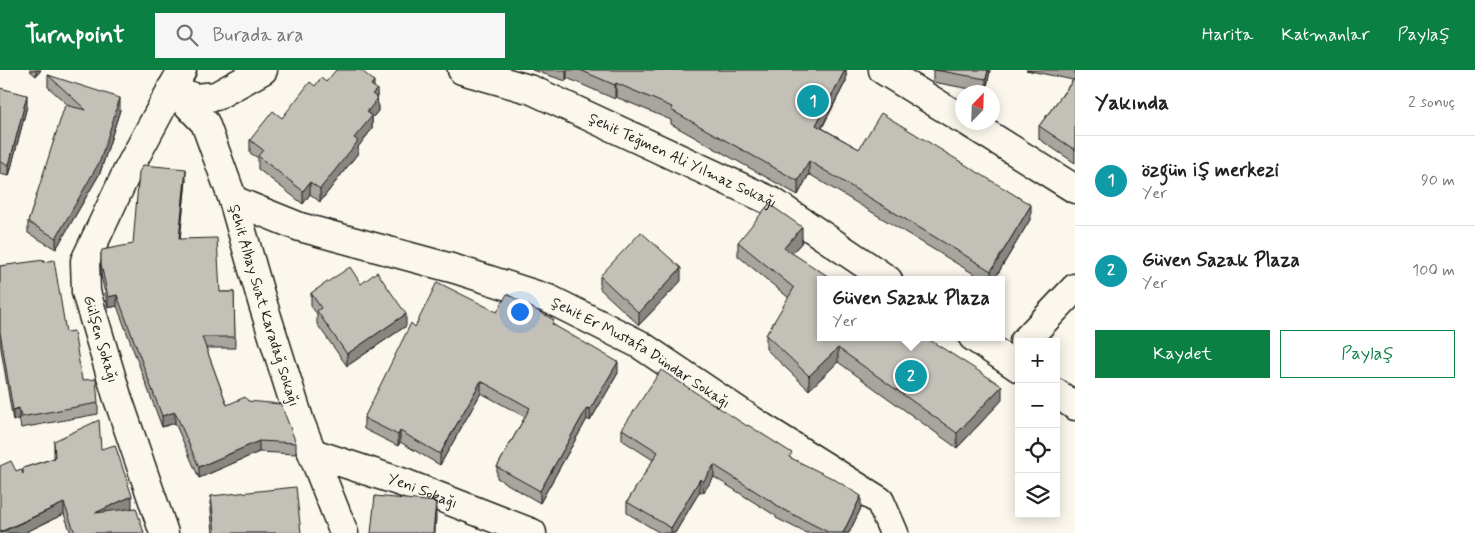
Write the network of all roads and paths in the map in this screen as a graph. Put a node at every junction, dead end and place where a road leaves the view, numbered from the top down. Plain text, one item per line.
1 (263, 70) edge
2 (462, 70) edge
3 (883, 70) edge
4 (177, 79) edge
5 (955, 115) edge
6 (981, 130) edge
7 (1075, 189) edge
8 (233, 200) junction
9 (882, 276) edge
10 (1075, 288) edge
11 (1031, 338) edge
12 (983, 341) edge
13 (1015, 353) edge
14 (1060, 396) edge
15 (1075, 406) edge
16 (312, 453) junction
17 (164, 533) edge
18 (344, 533) edge
19 (532, 533) edge
20 (894, 533) edge

1 - 4 street
2 - 9 street, Şehit Teğmen Ali Yılmaz Sokağı
3 - 5 street
4 - 8 street, Şehit Albay Suat Karadağ Sokağı
4 - 17 street, Gülşen Sokağı
6 - 7 street
8 - 16 street, Şehit Albay Suat Karadağ Sokağı
8 - 20 street, Şehit Er Mustafa Dündar Sokağı
10 - 11 street
12 - 13 street
14 - 15 street
16 - 18 street, Şehit Albay Suat Karadağ Sokağı
16 - 19 street, Yeni Sokağı

